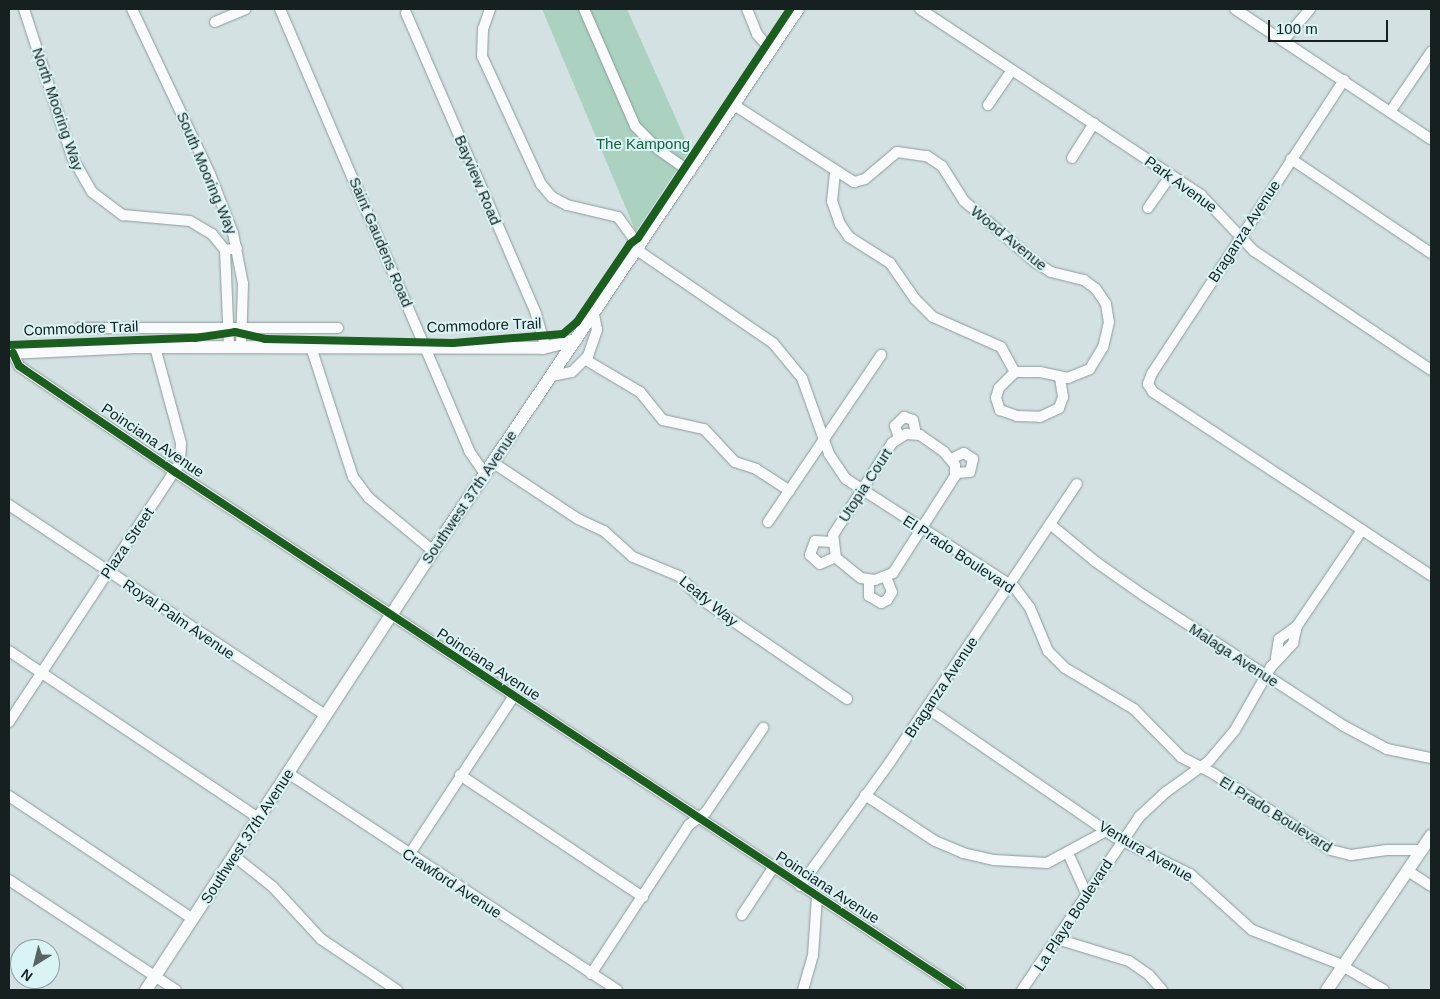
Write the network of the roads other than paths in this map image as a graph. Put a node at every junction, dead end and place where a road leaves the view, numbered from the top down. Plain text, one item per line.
1 (24, 9) edge
2 (132, 9) edge
3 (245, 9) edge
4 (280, 9) edge
5 (490, 9) edge
6 (584, 9) edge
7 (747, 9) edge
8 (798, 9) edge
9 (920, 9) edge
10 (1235, 9) edge
11 (1310, 9) edge
12 (406, 14) dead end
13 (215, 22) dead end
14 (1283, 41) junction
15 (771, 50) junction
16 (1431, 52) edge
17 (1012, 70) junction
18 (1344, 80) junction
19 (734, 105) junction
20 (988, 105) dead end
21 (1390, 112) junction
22 (1094, 123) junction
23 (1431, 139) edge
24 (1072, 158) dead end
25 (1291, 159) junction
26 (690, 172) junction
27 (835, 173) junction
28 (1171, 175) junction
29 (1148, 208) dead end
30 (1240, 236) junction
31 (237, 248) junction
32 (638, 248) junction
33 (225, 250) junction
34 (1431, 253) edge
35 (594, 314) junction
36 (228, 326) junction
37 (242, 326) junction
38 (79, 328) dead end
39 (338, 328) dead end
40 (576, 340) junction
41 (156, 347) junction
42 (311, 347) junction
43 (235, 348) junction
44 (426, 348) junction
45 (547, 348) junction
46 (11, 353) edge
47 (881, 355) dead end
48 (586, 360) junction
49 (1431, 370) edge
50 (554, 372) junction
51 (1015, 372) junction
52 (1060, 378) junction
53 (916, 434) junction
54 (899, 437) junction
55 (824, 440) junction
56 (951, 459) junction
57 (492, 462) junction
58 (175, 472) junction
59 (485, 474) junction
60 (956, 474) junction
61 (1077, 484) dead end
62 (790, 491) junction
63 (862, 491) junction
64 (9, 505) edge
65 (768, 522) dead end
66 (1050, 524) junction
67 (922, 528) junction
68 (1362, 530) junction
69 (833, 542) junction
70 (432, 551) junction
71 (836, 556) junction
72 (108, 572) junction
73 (1431, 575) edge
74 (886, 577) junction
75 (870, 580) junction
76 (1009, 585) junction
77 (391, 615) junction
78 (9, 651) edge
79 (42, 673) junction
80 (1266, 676) junction
81 (513, 697) junction
82 (847, 699) dead end
83 (927, 708) junction
84 (325, 715) junction
85 (9, 722) edge
86 (763, 728) dead end
87 (1431, 758) edge
88 (1201, 767) junction
89 (288, 773) junction
90 (460, 775) junction
91 (865, 795) junction
92 (9, 796) edge
93 (258, 818) junction
94 (698, 818) junction
95 (1106, 831) junction
96 (1431, 836) edge
97 (1121, 841) junction
98 (1422, 850) junction
99 (1068, 853) junction
100 (409, 855) junction
101 (234, 856) junction
102 (773, 868) junction
103 (1408, 870) junction
104 (9, 880) edge
105 (800, 886) junction
106 (1431, 886) edge
107 (1086, 893) junction
108 (643, 897) junction
109 (817, 897) junction
110 (742, 915) dead end
111 (193, 919) junction
112 (1057, 939) junction
113 (1344, 966) junction
114 (591, 974) junction
115 (154, 977) junction
116 (146, 990) edge
117 (176, 990) edge
118 (397, 990) edge
119 (617, 990) edge
120 (803, 990) edge
121 (960, 990) edge
122 (1022, 990) edge
123 (1162, 990) edge
124 (1327, 990) edge
125 (1384, 990) edge

1 - 33 street, North Mooring Way
2 - 31 street, South Mooring Way
3 - 13 street
4 - 44 street, Saint Gaudens Road
5 - 32 street, El Prado Boulevard
6 - 26 street
7 - 15 street
8 - 15 main road, Southwest 37th Avenue
9 - 17 street, Park Avenue
10 - 14 street
11 - 14 street
12 - 45 street, Bayview Road
14 - 18 street
15 - 19 main road, Southwest 37th Avenue
16 - 21 street
17 - 20 street
17 - 22 street, Park Avenue
18 - 21 street
18 - 25 street, Braganza Avenue
19 - 26 main road, Southwest 37th Avenue
19 - 27 street
21 - 23 street
22 - 24 street
22 - 28 street, Park Avenue
25 - 30 street, Braganza Avenue
25 - 34 street
26 - 32 main road, Southwest 37th Avenue
27 - 51 street
27 - 52 street, Wood Avenue
28 - 29 street
28 - 30 street, Park Avenue
30 - 49 street, Park Avenue
30 - 68 street, Braganza Avenue
31 - 33 street
31 - 37 street, South Mooring Way
32 - 35 main road, Southwest 37th Avenue
32 - 55 street, El Prado Boulevard
33 - 36 street, South Mooring Way
35 - 40 main road, Southwest 37th Avenue
35 - 48 street
36 - 37 street
36 - 38 street
36 - 43 street, South Mooring Way
37 - 39 street
37 - 43 street, South Mooring Way
40 - 45 main road
40 - 50 main road, Southwest 37th Avenue
41 - 43 main road
41 - 46 main road
41 - 58 street, Plaza Street
42 - 43 main road
42 - 44 main road
42 - 70 street
44 - 45 main road
44 - 59 street, Saint Gaudens Road
45 - 50 main road
46 - 58 street, Poinciana Avenue
47 - 55 street
48 - 50 street
48 - 62 street
50 - 57 main road, Southwest 37th Avenue
51 - 52 street, Wood Avenue
51 - 52 street
53 - 54 street, Utopia Court
53 - 54 street
53 - 56 street
54 - 63 street, Utopia Court
55 - 62 street
55 - 63 street, El Prado Boulevard
56 - 60 street
56 - 60 street
57 - 59 main road, Southwest 37th Avenue
57 - 82 street, Leafy Way
58 - 72 street, Plaza Street
58 - 77 street, Poinciana Avenue
59 - 70 main road, Southwest 37th Avenue
60 - 67 street
61 - 66 street, Braganza Avenue
62 - 65 street
63 - 67 street, El Prado Boulevard
63 - 69 street, Utopia Court
64 - 72 street, Royal Palm Avenue
66 - 76 street, Braganza Avenue
66 - 80 street, Malaga Avenue
67 - 74 street
67 - 76 street, El Prado Boulevard
68 - 73 street
68 - 80 street, La Playa Boulevard
69 - 71 street
69 - 71 street
70 - 77 main road, Southwest 37th Avenue
71 - 75 street
72 - 79 street, Plaza Street
72 - 84 street, Royal Palm Avenue
74 - 75 street
74 - 75 street
76 - 83 street, Braganza Avenue
76 - 88 street, El Prado Boulevard
77 - 81 street, Poinciana Avenue
77 - 84 main road, Southwest 37th Avenue
78 - 79 street
79 - 85 street, Plaza Street
79 - 93 street
80 - 87 street, Malaga Avenue
80 - 88 street, La Playa Boulevard
81 - 90 street
81 - 94 street, Poinciana Avenue
83 - 91 street, Braganza Avenue
83 - 95 street, Ventura Avenue
84 - 89 main road, Southwest 37th Avenue
86 - 94 street
88 - 97 street, La Playa Boulevard
88 - 98 street, El Prado Boulevard
89 - 93 main road, Southwest 37th Avenue
89 - 100 street, Crawford Avenue
90 - 100 street
90 - 108 street
91 - 99 street
91 - 105 street, Braganza Avenue
92 - 111 street
93 - 101 main road, Southwest 37th Avenue
94 - 102 street, Poinciana Avenue
94 - 108 street
95 - 97 street, Ventura Avenue
95 - 99 street
96 - 98 main road
97 - 107 street, La Playa Boulevard
97 - 113 street, Ventura Avenue
98 - 103 main road
99 - 107 street
100 - 114 street, Crawford Avenue
101 - 111 main road, Southwest 37th Avenue
101 - 118 street
102 - 105 street, Poinciana Avenue
102 - 110 street
103 - 106 street
103 - 113 main road
104 - 115 street
105 - 109 street, Poinciana Avenue
107 - 112 street, La Playa Boulevard
108 - 114 street
109 - 120 street
109 - 121 street, Poinciana Avenue
111 - 115 main road, Southwest 37th Avenue
112 - 122 street, La Playa Boulevard
112 - 123 street
113 - 124 main road
113 - 125 street, Ventura Avenue
114 - 119 street, Crawford Avenue
115 - 116 main road, Southwest 37th Avenue
115 - 117 street

